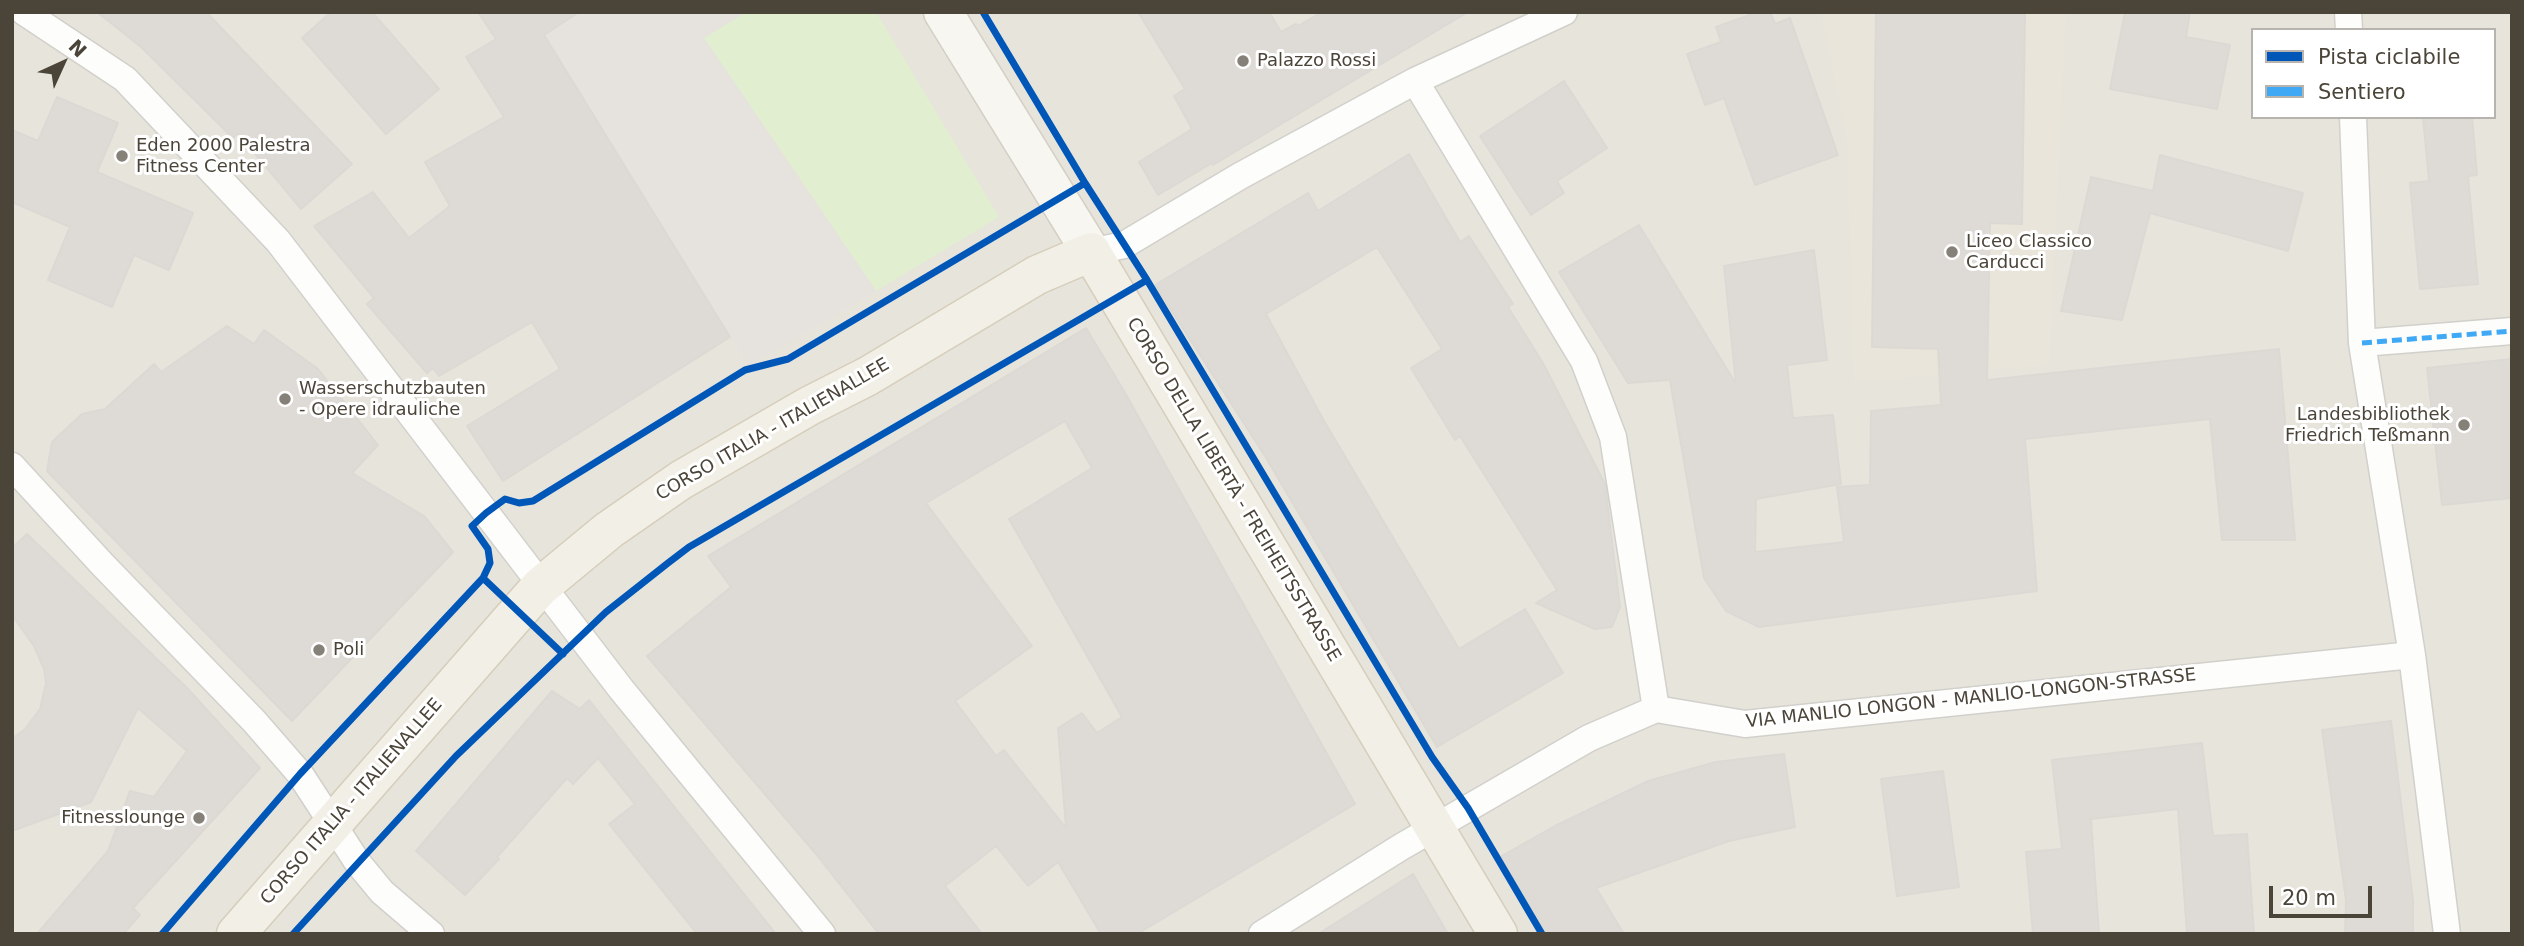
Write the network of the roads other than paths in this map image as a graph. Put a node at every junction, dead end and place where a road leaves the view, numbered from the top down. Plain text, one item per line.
1 (24, 12) edge
2 (943, 12) edge
3 (1563, 12) edge
4 (1415, 81) junction
5 (2353, 119) edge
6 (1091, 252) junction
7 (2512, 331) edge
8 (2362, 343) junction
9 (12, 466) edge
10 (540, 587) junction
11 (2412, 655) junction
12 (1656, 709) junction
13 (333, 825) junction
14 (1435, 828) junction
15 (236, 934) edge
16 (431, 934) edge
17 (822, 934) edge
18 (1262, 934) edge
19 (1498, 934) edge
20 (2447, 934) edge

1 - 10 street
2 - 6 main road, CORSO DELLA LIBERTÀ - FREIHEITSSTRASSE
3 - 4 street
4 - 6 street
4 - 12 street
5 - 8 street
6 - 10 main road, CORSO ITALIA - ITALIENALLEE
6 - 14 main road, CORSO DELLA LIBERTÀ - FREIHEITSSTRASSE
7 - 8 street
8 - 11 street
9 - 13 street
10 - 13 main road, CORSO ITALIA - ITALIENALLEE
10 - 17 street
11 - 12 street, VIA MANLIO LONGON - MANLIO-LONGON-STRASSE
11 - 20 street
12 - 14 street
13 - 15 main road, CORSO ITALIA - ITALIENALLEE
13 - 16 street
14 - 18 street
14 - 19 main road, CORSO DELLA LIBERTÀ - FREIHEITSSTRASSE

